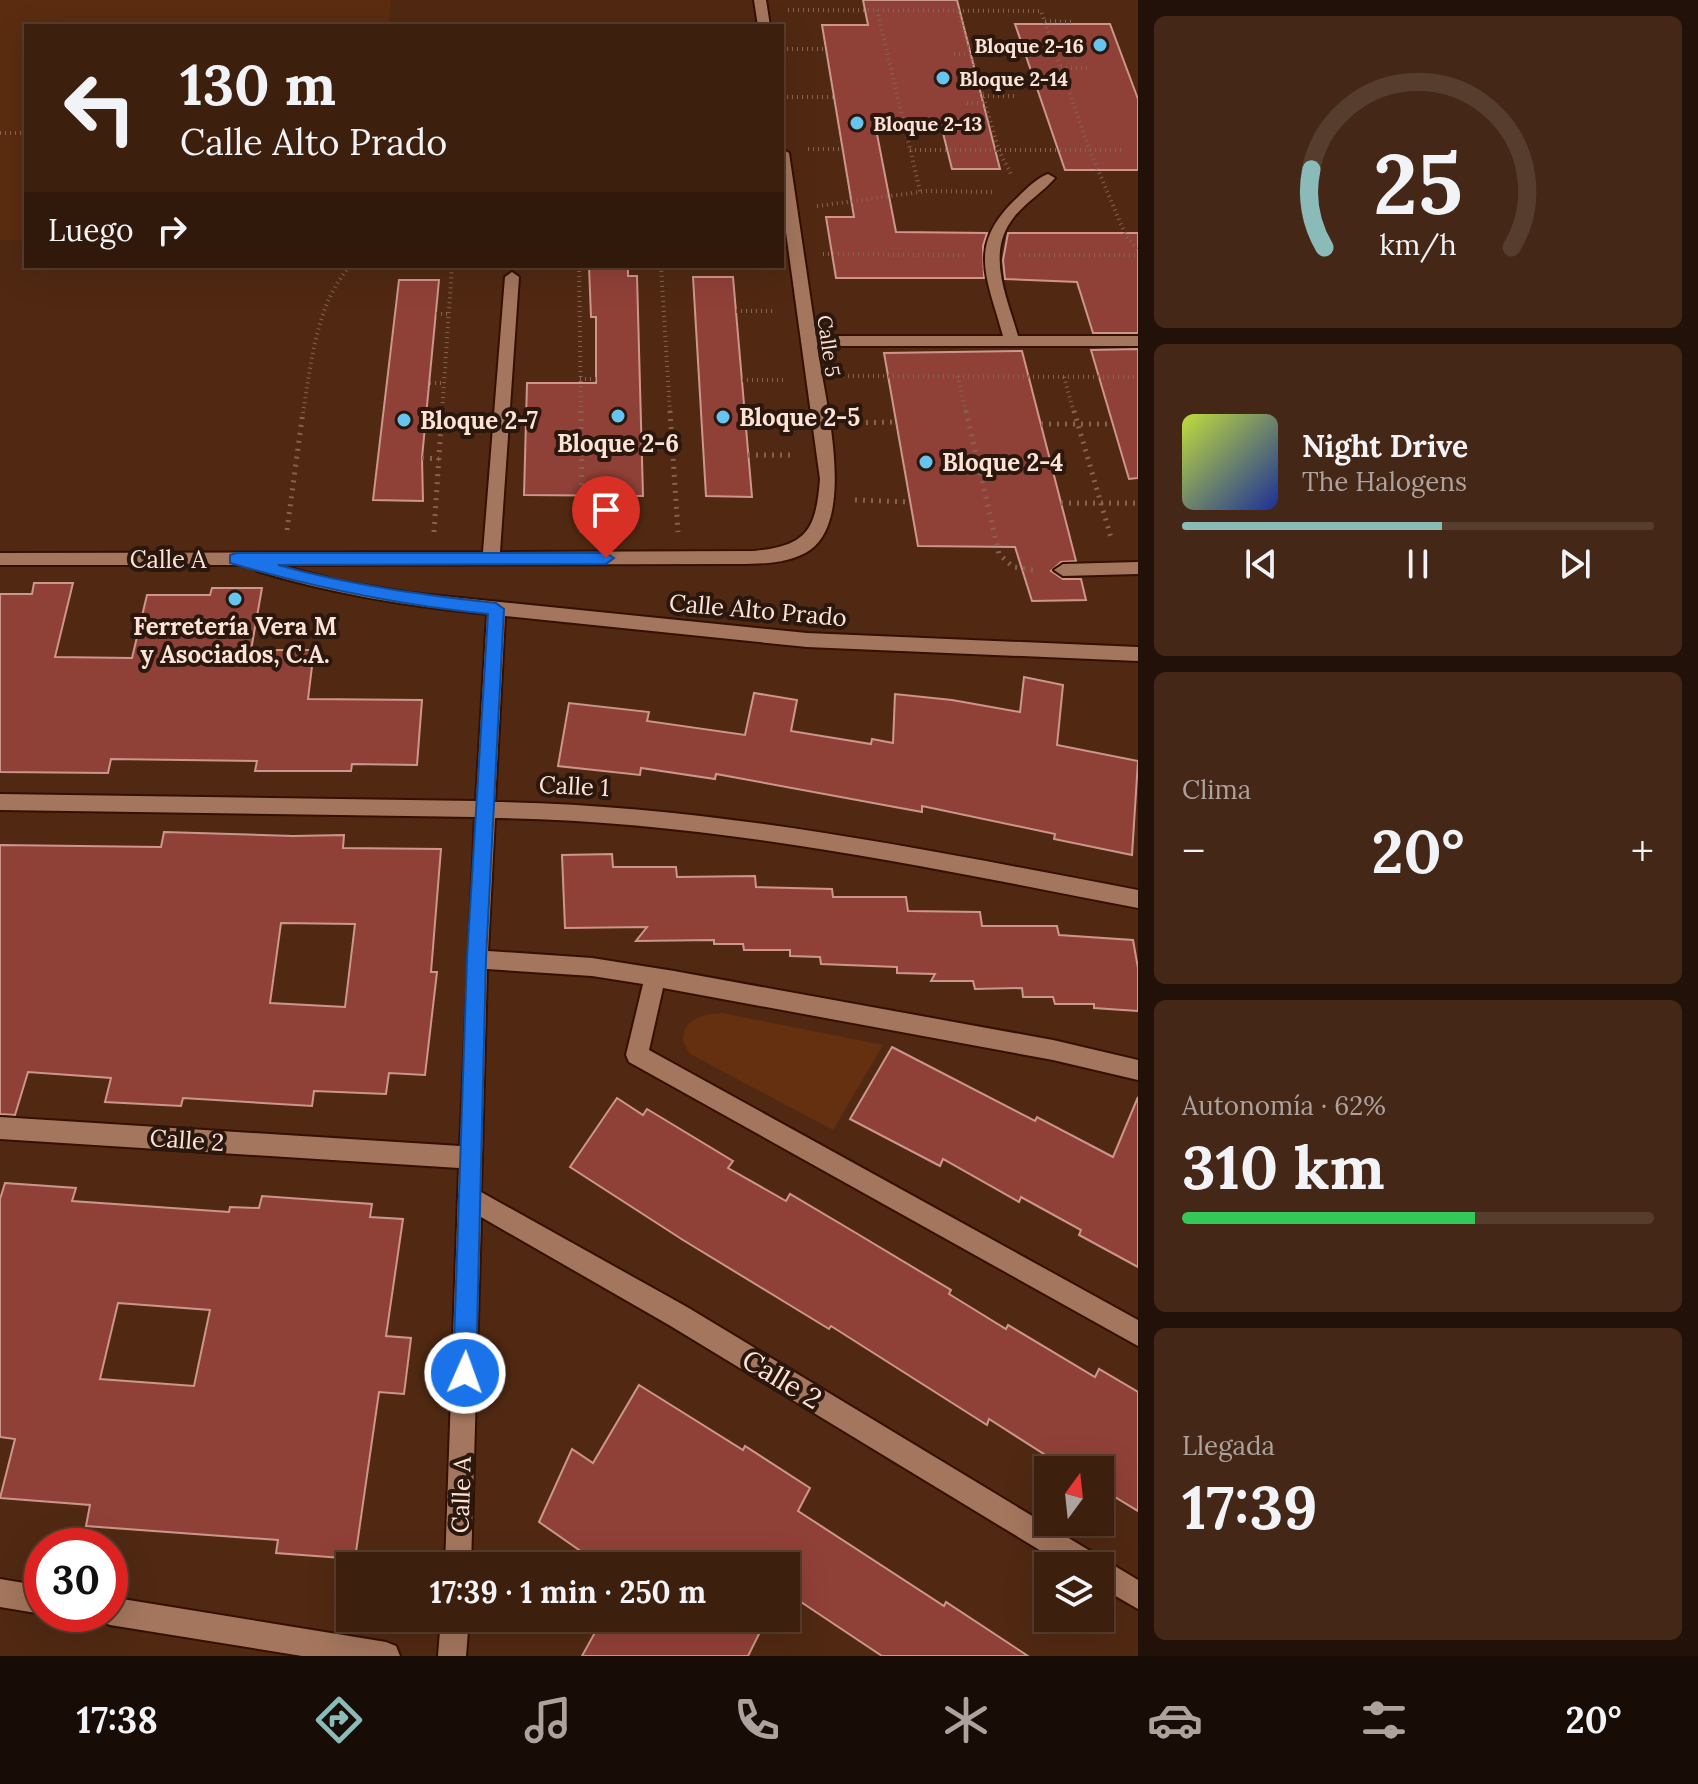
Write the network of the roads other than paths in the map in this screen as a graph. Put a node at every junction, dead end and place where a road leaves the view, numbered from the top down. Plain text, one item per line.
1 (784, 167) edge
2 (1048, 178) dead end
3 (512, 277) dead end
4 (809, 341) junction
5 (1012, 341) junction
6 (1138, 341) edge
7 (812, 540) joint
8 (0, 559) edge
9 (236, 559) junction
10 (491, 559) junction
11 (1129, 568) edge
12 (1063, 570) road end
13 (496, 609) junction
14 (1138, 654) edge
15 (0, 802) edge
16 (485, 809) junction
17 (1138, 899) edge
18 (477, 959) junction
19 (655, 977) junction
20 (1138, 1070) edge
21 (0, 1128) edge
22 (471, 1158) junction
23 (470, 1198) junction
24 (1138, 1334) edge
25 (458, 1552) edge
26 (1068, 1552) edge
27 (1114, 1580) edge
28 (0, 1593) edge
29 (1138, 1595) edge
30 (24, 1597) edge
31 (128, 1614) edge
32 (454, 1632) edge
33 (386, 1656) edge
34 (452, 1656) edge

1 - 4 street, Calle 5
2 - 5 street
3 - 10 street
4 - 5 street
4 - 7 street, Calle 5
5 - 6 street
7 - 10 street, Calle A
8 - 9 street, Calle A
9 - 10 street, Calle A
9 - 13 street, Calle Alto Prado
11 - 12 street
13 - 14 street, Calle Alto Prado
13 - 16 street, Calle A
15 - 16 street, Calle 1
16 - 17 street, Calle 1
16 - 18 street, Calle A
18 - 19 street
18 - 22 street, Calle A
19 - 20 street
19 - 24 street
21 - 22 street, Calle 2
22 - 23 street, Calle A
23 - 25 street, Calle A
23 - 26 street, Calle 2
27 - 29 street
28 - 30 street
31 - 33 street
32 - 34 street

